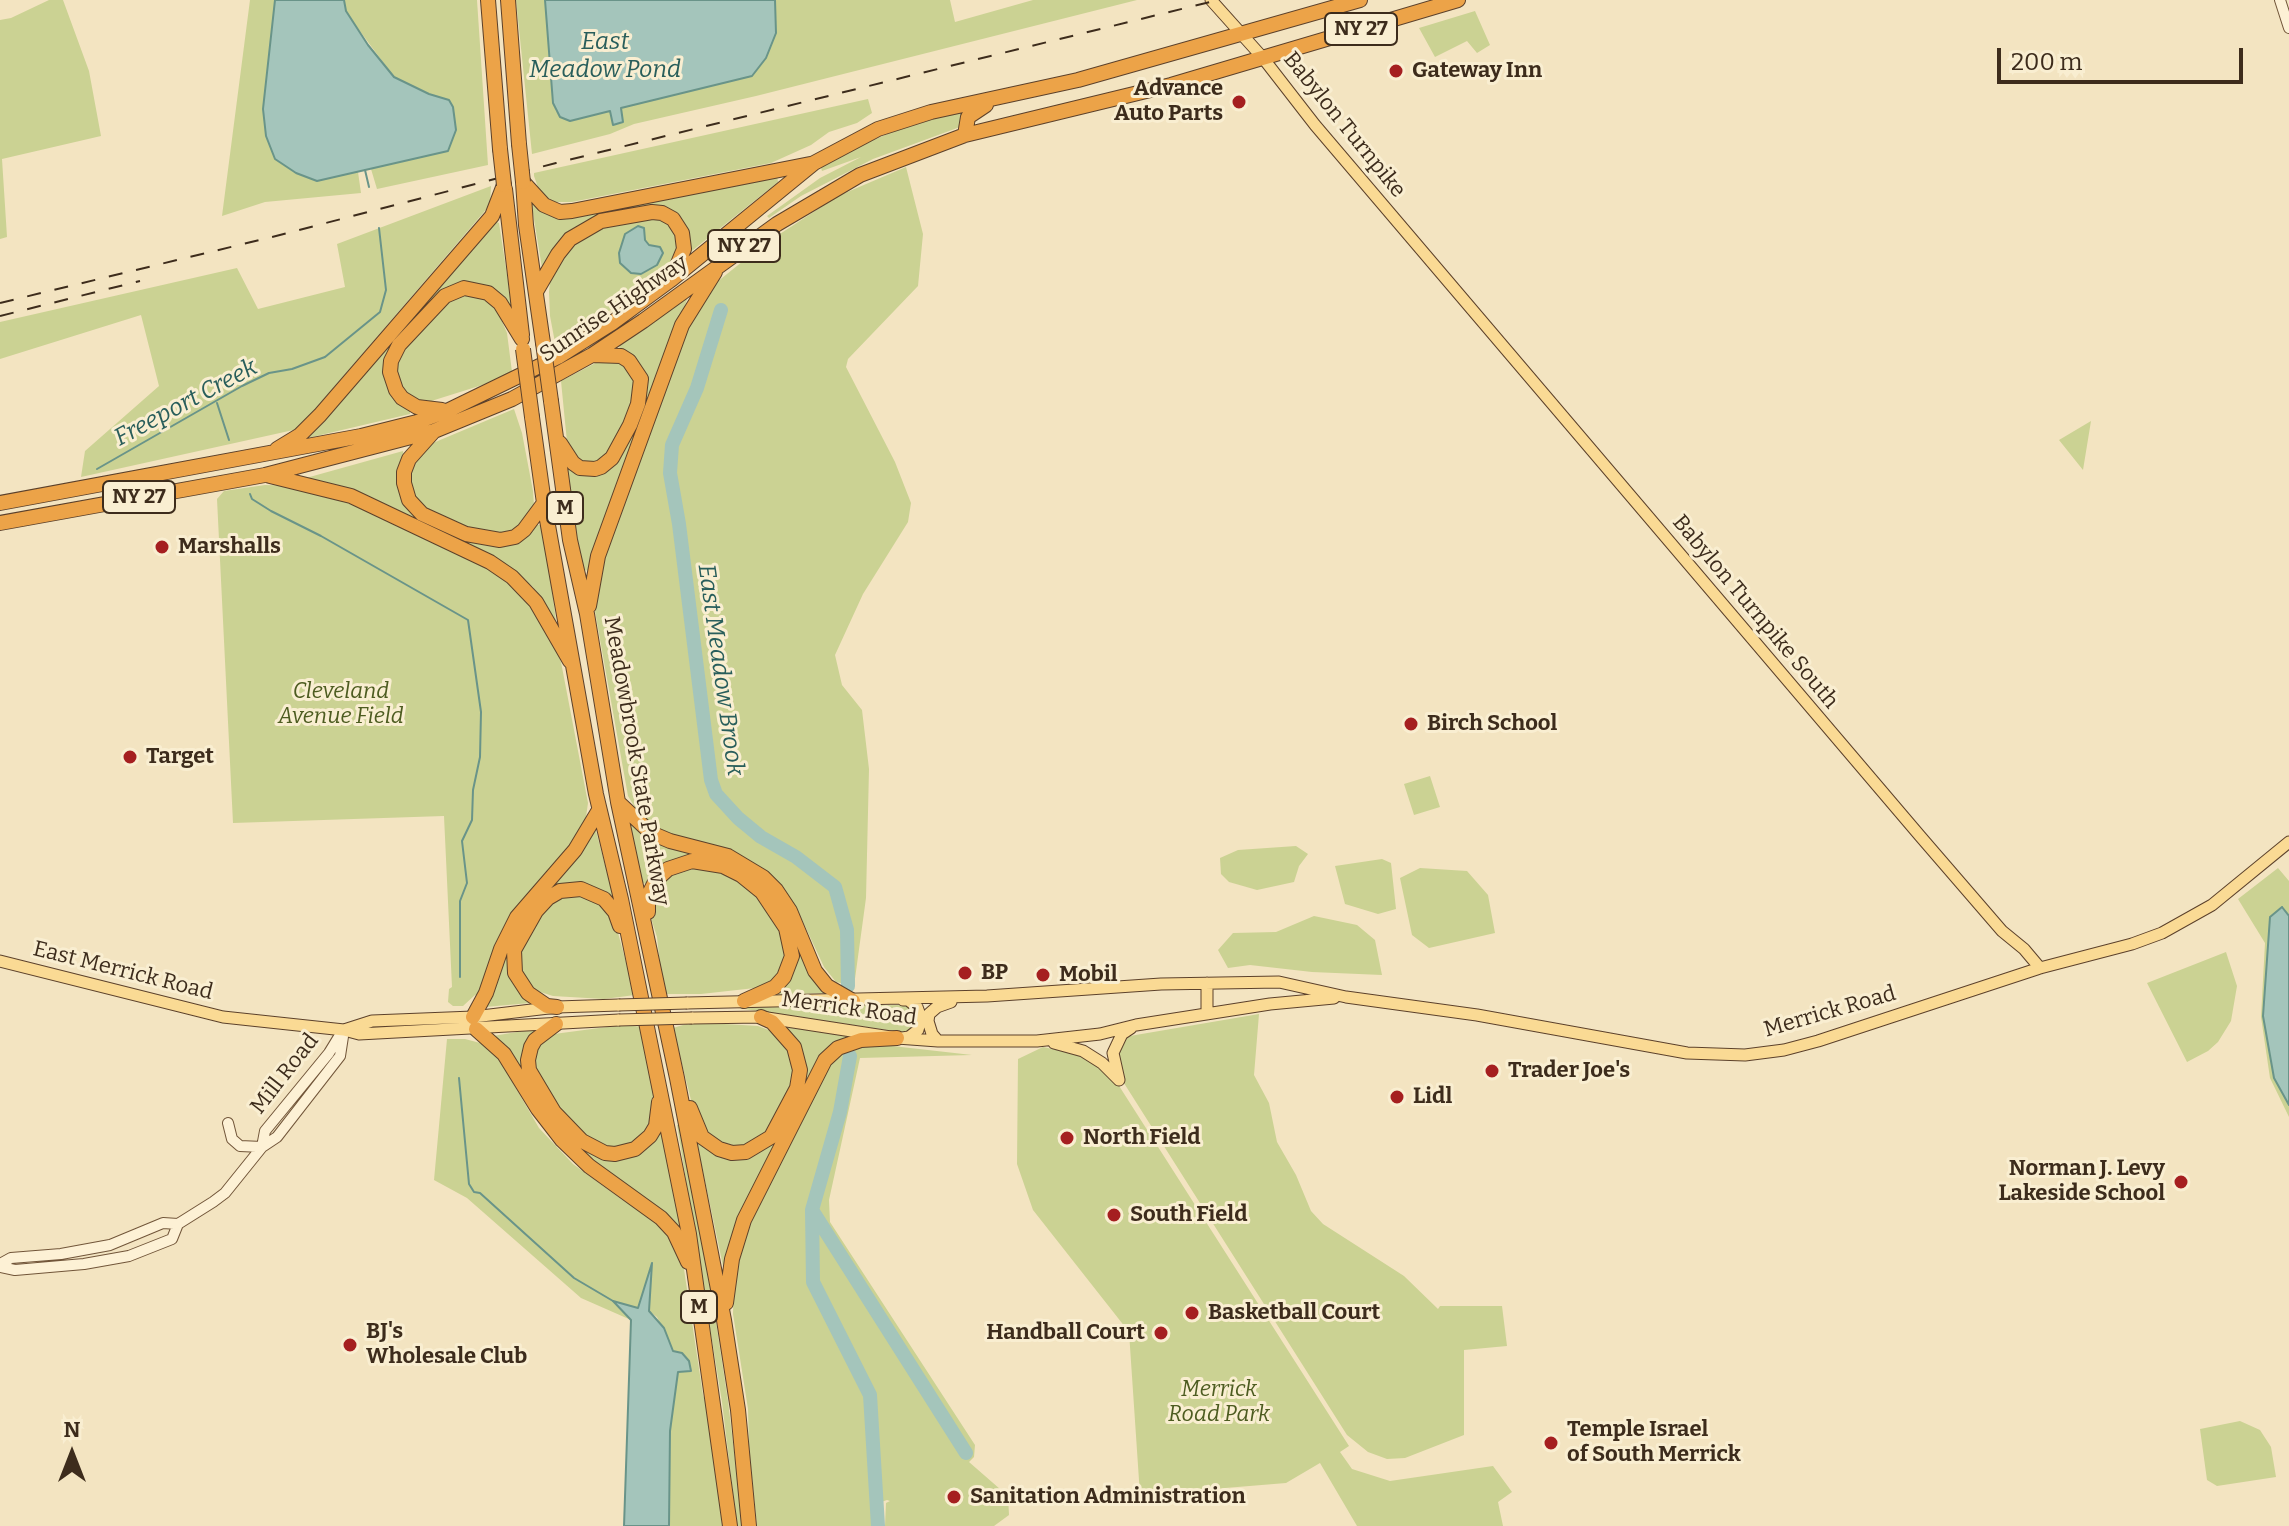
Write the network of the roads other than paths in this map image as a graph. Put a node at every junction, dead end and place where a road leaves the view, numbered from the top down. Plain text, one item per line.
1 (488, 0) edge
2 (508, 0) edge
3 (1211, 0) edge
4 (1360, 0) edge
5 (1458, 0) edge
6 (2280, 0) edge
7 (2289, 28) edge
8 (1241, 33) junction
9 (1263, 58) junction
10 (1004, 96) junction
11 (965, 135) junction
12 (814, 163) junction
13 (523, 182) junction
14 (504, 185) junction
15 (720, 263) junction
16 (1444, 277) joint
17 (672, 279) junction
18 (537, 290) junction
19 (523, 344) junction
20 (592, 355) junction
21 (447, 411) junction
22 (434, 431) junction
23 (556, 436) junction
24 (269, 453) junction
25 (265, 475) junction
26 (0, 503) edge
27 (544, 503) junction
28 (0, 523) edge
29 (587, 614) junction
30 (572, 663) junction
31 (618, 802) junction
32 (599, 810) junction
33 (2289, 842) edge
34 (650, 953) junction
35 (633, 957) junction
36 (0, 961) edge
37 (2040, 968) junction
38 (1207, 983) junction
39 (987, 996) junction
40 (1346, 997) junction
41 (897, 999) junction
42 (744, 1001) junction
43 (853, 1001) junction
44 (557, 1007) junction
45 (1207, 1014) junction
46 (761, 1017) junction
47 (236, 1018) joint
48 (475, 1023) junction
49 (556, 1024) junction
50 (1136, 1025) junction
51 (344, 1030) junction
52 (897, 1038) junction
53 (938, 1041) junction
54 (1037, 1041) junction
55 (677, 1078) junction
56 (660, 1090) junction
57 (228, 1123) dead end
58 (262, 1147) junction
59 (178, 1224) junction
60 (0, 1266) edge
61 (693, 1272) junction
62 (724, 1320) junction
63 (730, 1526) edge
64 (749, 1526) edge

1 - 14 highway, Meadowbrook State Parkway / M, bridge
2 - 13 highway, Meadowbrook State Parkway / M, bridge
3 - 8 main road, Babylon Turnpike
4 - 8 highway, Sunrise Highway / NY 27
5 - 9 highway, Sunrise Highway / NY 27
6 - 7 main road
8 - 9 main road, Babylon Turnpike
8 - 10 highway, Sunrise Highway / NY 27
9 - 11 highway, Sunrise Highway / NY 27
9 - 16 main road, Babylon Turnpike
10 - 11 highway
10 - 12 highway, Sunrise Highway / NY 27
11 - 15 highway, Sunrise Highway / NY 27
12 - 13 highway
12 - 17 highway, Sunrise Highway / NY 27
13 - 18 highway, Meadowbrook State Parkway / M
14 - 19 highway, Meadowbrook State Parkway / M
14 - 24 highway
15 - 20 highway, Sunrise Highway / NY 27
15 - 29 highway
16 - 37 main road, Babylon Turnpike South
17 - 18 highway
17 - 21 highway, Sunrise Highway / NY 27
18 - 23 highway, Meadowbrook State Parkway / M, bridge
19 - 21 highway
19 - 27 highway, Meadowbrook State Parkway / M, bridge
20 - 22 highway, Sunrise Highway / NY 27
20 - 23 highway
21 - 24 highway, Sunrise Highway / NY 27
22 - 25 highway, Sunrise Highway / NY 27
22 - 27 highway
23 - 29 highway, Meadowbrook State Parkway / M
24 - 26 highway, Sunrise Highway / NY 27
25 - 28 highway, Sunrise Highway / NY 27
25 - 30 highway
27 - 30 highway, Meadowbrook State Parkway / M
29 - 31 highway, Meadowbrook State Parkway / M
30 - 32 highway, Meadowbrook State Parkway / M
31 - 34 highway, Meadowbrook State Parkway / M
31 - 43 highway
32 - 35 highway, Meadowbrook State Parkway / M
32 - 48 highway
33 - 37 main road, Merrick Road
34 - 42 highway
34 - 55 highway, Meadowbrook State Parkway / M
35 - 44 highway
35 - 56 highway, Meadowbrook State Parkway / M
36 - 47 main road, East Merrick Road
37 - 40 main road, Merrick Road
38 - 39 main road, Merrick Road
38 - 40 main road, Merrick Road
38 - 45 main road
39 - 41 main road, Merrick Road
39 - 53 main road
40 - 45 main road, Merrick Road
41 - 43 main road, Merrick Road
41 - 52 main road
42 - 43 main road, Merrick Road
42 - 44 main road, Merrick Road, bridge
44 - 48 main road, Merrick Road
45 - 50 main road, Merrick Road
46 - 49 main road, Merrick Road, bridge
46 - 52 main road, Merrick Road
46 - 55 highway
47 - 51 main road, Merrick Road
48 - 49 main road, Merrick Road
48 - 51 main road, Merrick Road
48 - 61 highway
49 - 56 highway
50 - 54 main road, Merrick Road
50 - 54 main road
51 - 58 main road, Mill Road
52 - 53 main road, Merrick Road
52 - 62 highway
53 - 54 main road, Merrick Road
55 - 62 highway, Meadowbrook State Parkway / M
56 - 61 highway, Meadowbrook State Parkway / M
57 - 58 main road
58 - 59 main road, Mill Road
59 - 60 main road, Mill Road
59 - 60 main road, Mill Road
61 - 63 highway, Meadowbrook State Parkway / M
62 - 64 highway, Meadowbrook State Parkway / M

